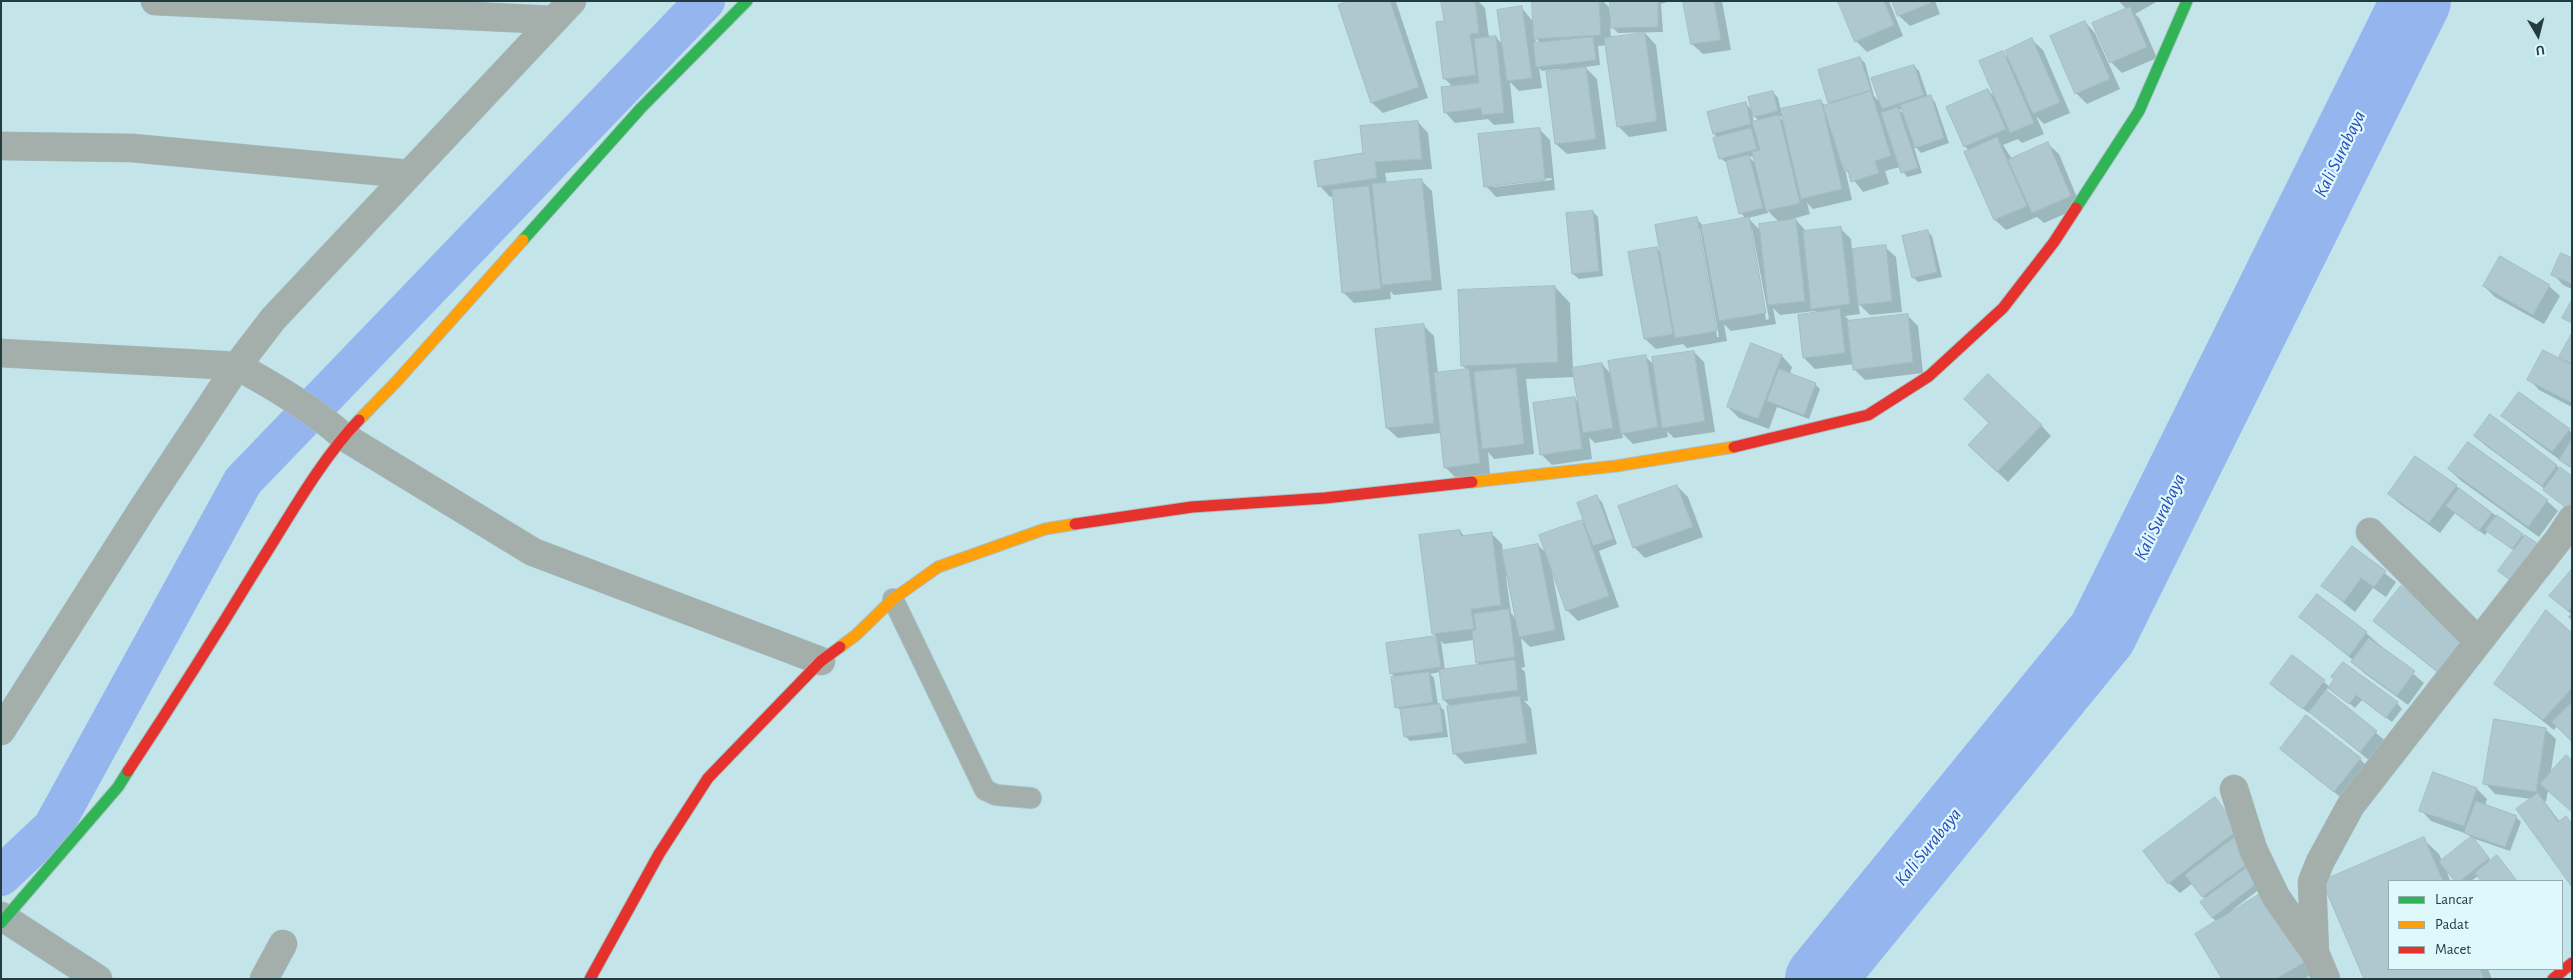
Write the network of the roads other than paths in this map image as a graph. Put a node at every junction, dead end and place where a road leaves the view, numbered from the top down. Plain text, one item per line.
1 (155, 1) edge
2 (746, 1) edge
3 (2187, 1) edge
4 (563, 11) edge
5 (1, 146) edge
6 (409, 174) junction
7 (1, 354) edge
8 (237, 366) junction
9 (333, 428) junction
10 (2572, 519) edge
11 (2370, 532) dead end
12 (893, 599) junction
13 (2478, 641) junction
14 (821, 661) junction
15 (1, 731) edge
16 (2234, 789) dead end
17 (1031, 798) dead end
18 (3, 919) edge
19 (283, 944) dead end
20 (2315, 953) junction
21 (2572, 963) edge
22 (98, 979) edge
23 (264, 979) edge
24 (590, 979) edge
25 (2326, 979) edge
26 (2553, 979) edge

1 - 4 street
2 - 9 street
3 - 12 street
4 - 6 street
5 - 6 street
6 - 8 street
7 - 8 street
8 - 9 street
8 - 15 street
9 - 14 street
9 - 18 street
10 - 13 street
11 - 13 street
12 - 14 street
12 - 17 lane
13 - 20 street
14 - 24 street
16 - 20 street
18 - 22 street
19 - 23 street
20 - 25 street
21 - 26 street

